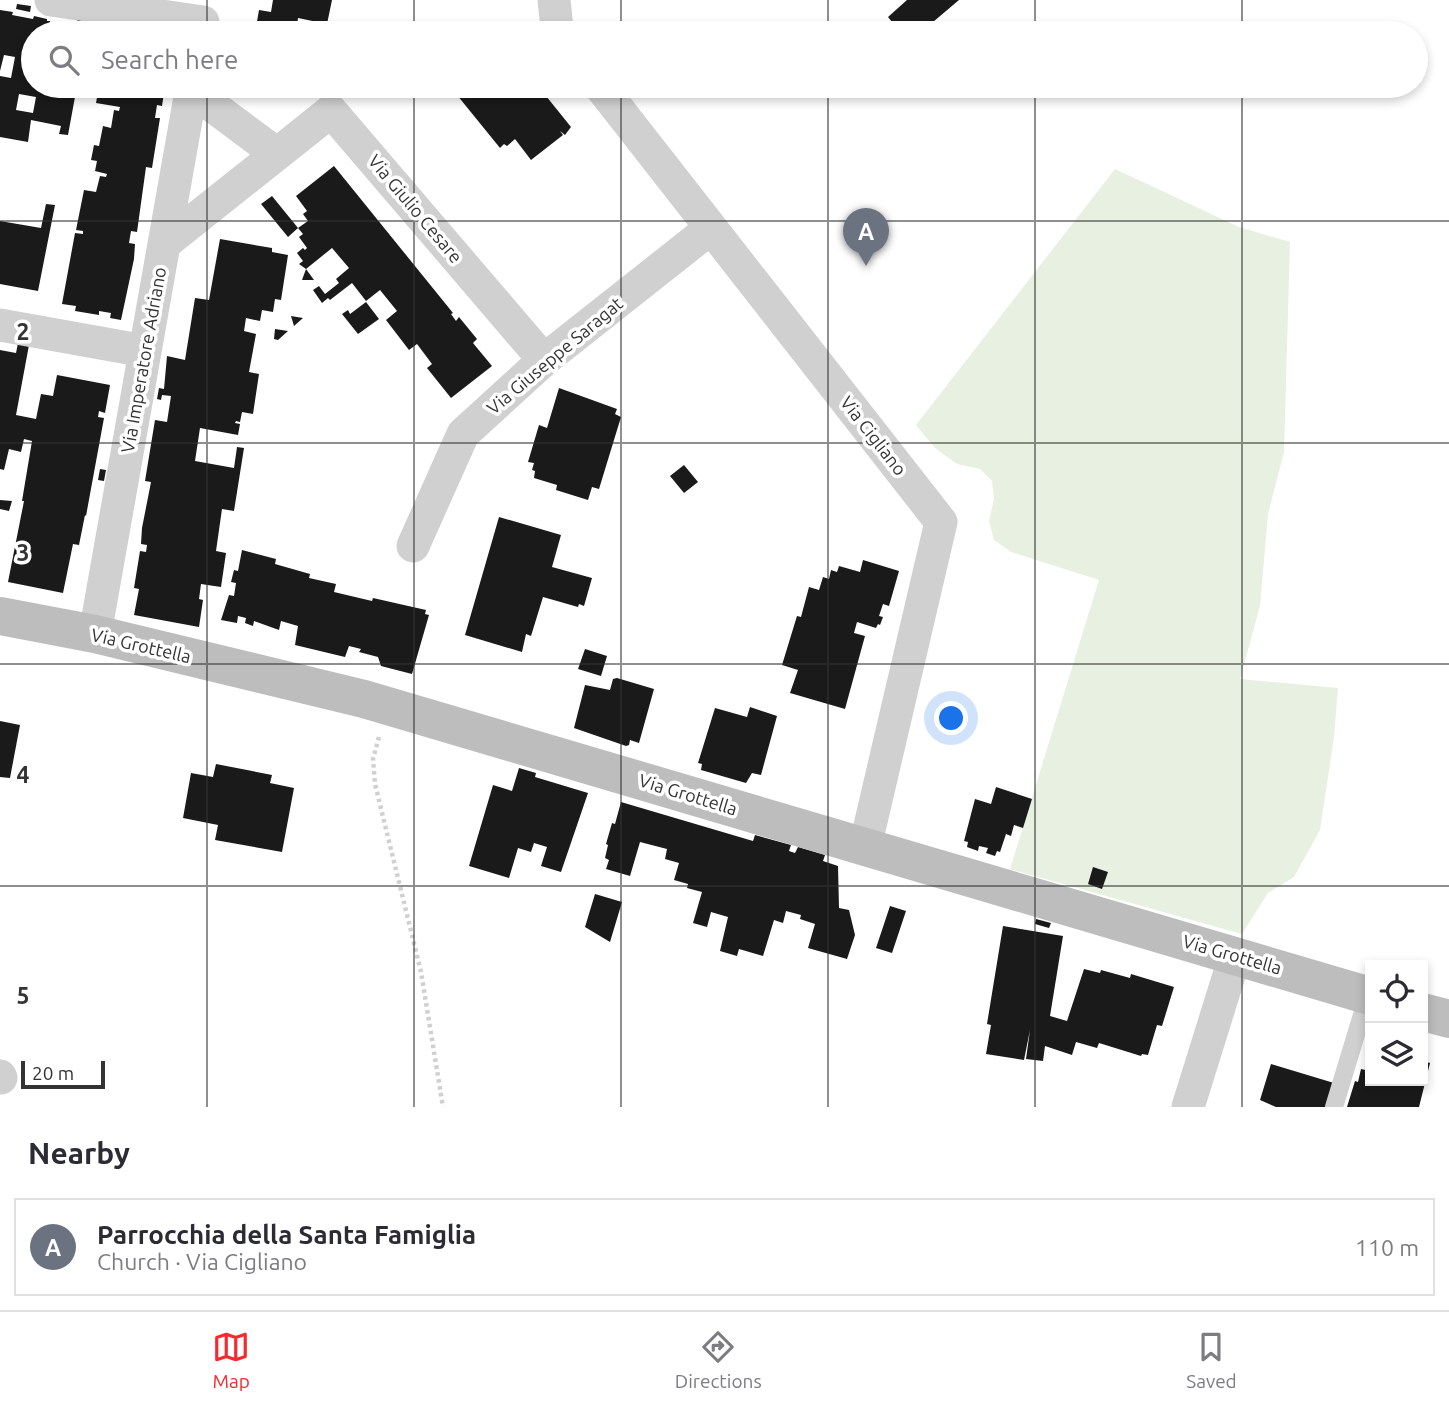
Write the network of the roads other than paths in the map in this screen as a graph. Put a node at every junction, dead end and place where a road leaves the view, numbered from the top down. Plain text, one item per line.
1 (51, 0) edge
2 (554, 0) edge
3 (204, 18) edge
4 (556, 21) edge
5 (190, 98) edge
6 (205, 98) edge
7 (609, 98) edge
8 (277, 154) junction
9 (711, 228) junction
10 (164, 244) junction
11 (0, 326) edge
12 (145, 351) junction
13 (544, 360) junction
14 (413, 547) dead end
15 (0, 616) edge
16 (95, 634) junction
17 (865, 848) junction
18 (1236, 956) junction
19 (1365, 995) edge
20 (1365, 1009) edge
21 (1428, 1013) edge
22 (1449, 1019) edge
23 (1188, 1107) edge
24 (1334, 1107) edge

1 - 3 street
2 - 4 street
5 - 10 street, Via Imperatore Adriano
6 - 8 street
7 - 9 street, Via Cigliano
8 - 10 street, Via Giulio Cesare
8 - 13 street, Via Giulio Cesare
9 - 13 street, Via Giuseppe Saragat
9 - 17 street, Via Cigliano
10 - 12 street, Via Imperatore Adriano
11 - 12 street
12 - 16 street, Via Imperatore Adriano
13 - 14 street, Via Giuseppe Saragat
15 - 16 street, Via Grottella
16 - 17 street, Via Grottella
17 - 18 street, Via Grottella
18 - 19 street, Via Grottella
18 - 23 street
20 - 24 lane
21 - 22 street

